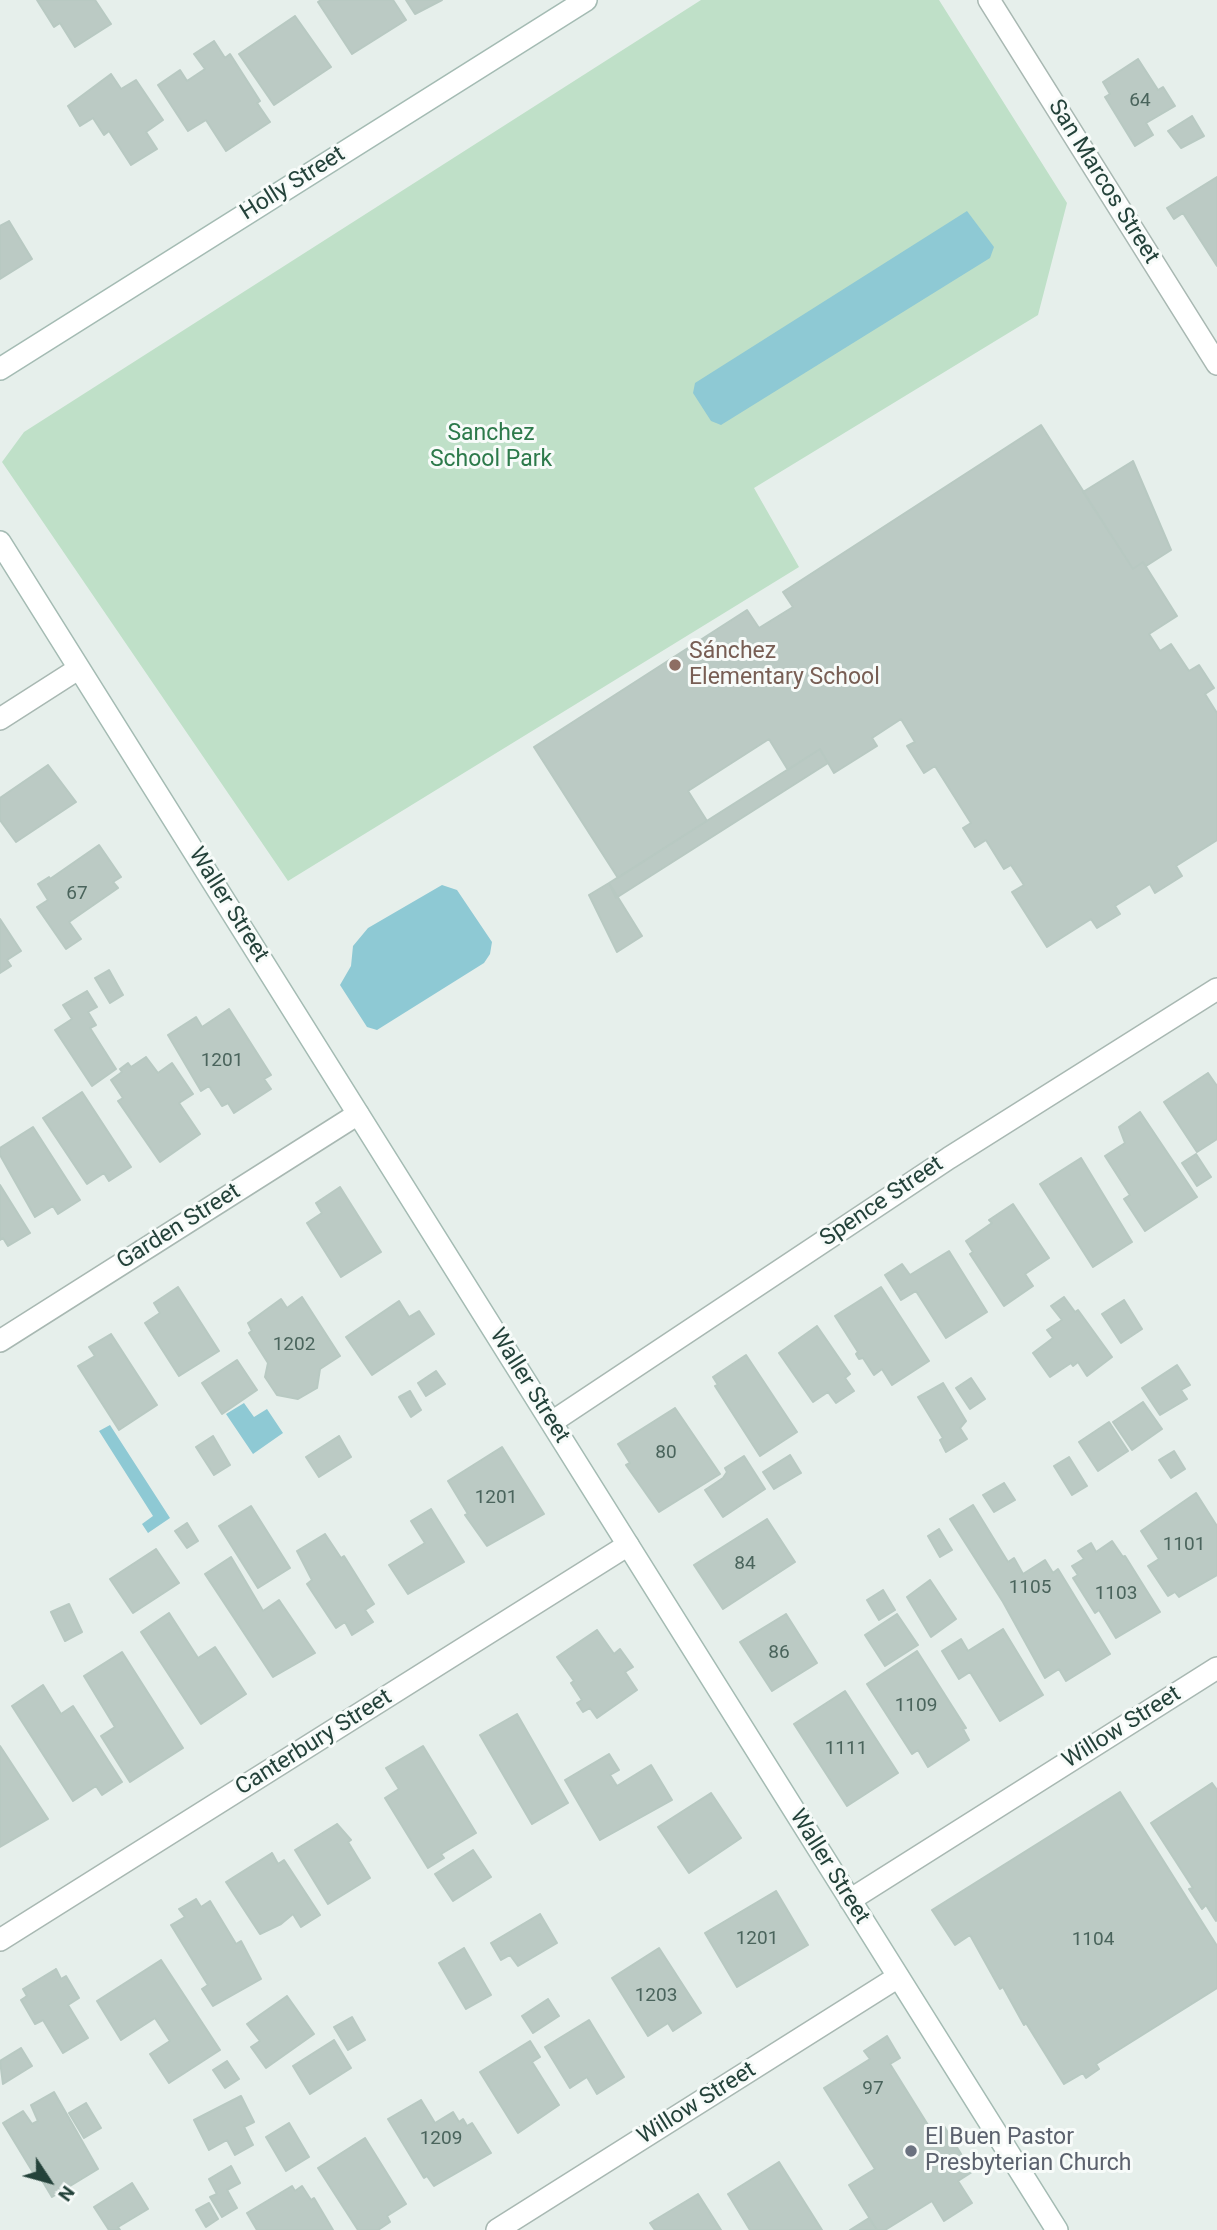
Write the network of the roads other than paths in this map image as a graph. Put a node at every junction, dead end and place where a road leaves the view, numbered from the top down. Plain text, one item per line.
1 (586, 0) edge
2 (989, 0) edge
3 (1213, 350) edge
4 (0, 369) edge
5 (0, 542) edge
6 (78, 669) junction
7 (0, 719) edge
8 (1217, 989) edge
9 (358, 1114) junction
10 (0, 1340) edge
11 (552, 1422) junction
12 (628, 1545) junction
13 (1217, 1668) edge
14 (850, 1900) junction
15 (0, 1940) edge
16 (898, 1977) junction
17 (497, 2230) edge
18 (1057, 2230) edge

1 - 4 street, Holly Street
2 - 3 street, San Marcos Street
5 - 6 street, Waller Street
6 - 7 street
6 - 9 street, Waller Street
8 - 11 street, Spence Street
9 - 10 street, Garden Street
9 - 11 street, Waller Street
11 - 12 street, Waller Street
12 - 14 street, Waller Street
12 - 15 street, Canterbury Street
13 - 14 street, Willow Street
14 - 16 street, Waller Street
16 - 17 street, Willow Street
16 - 18 street, Waller Street

